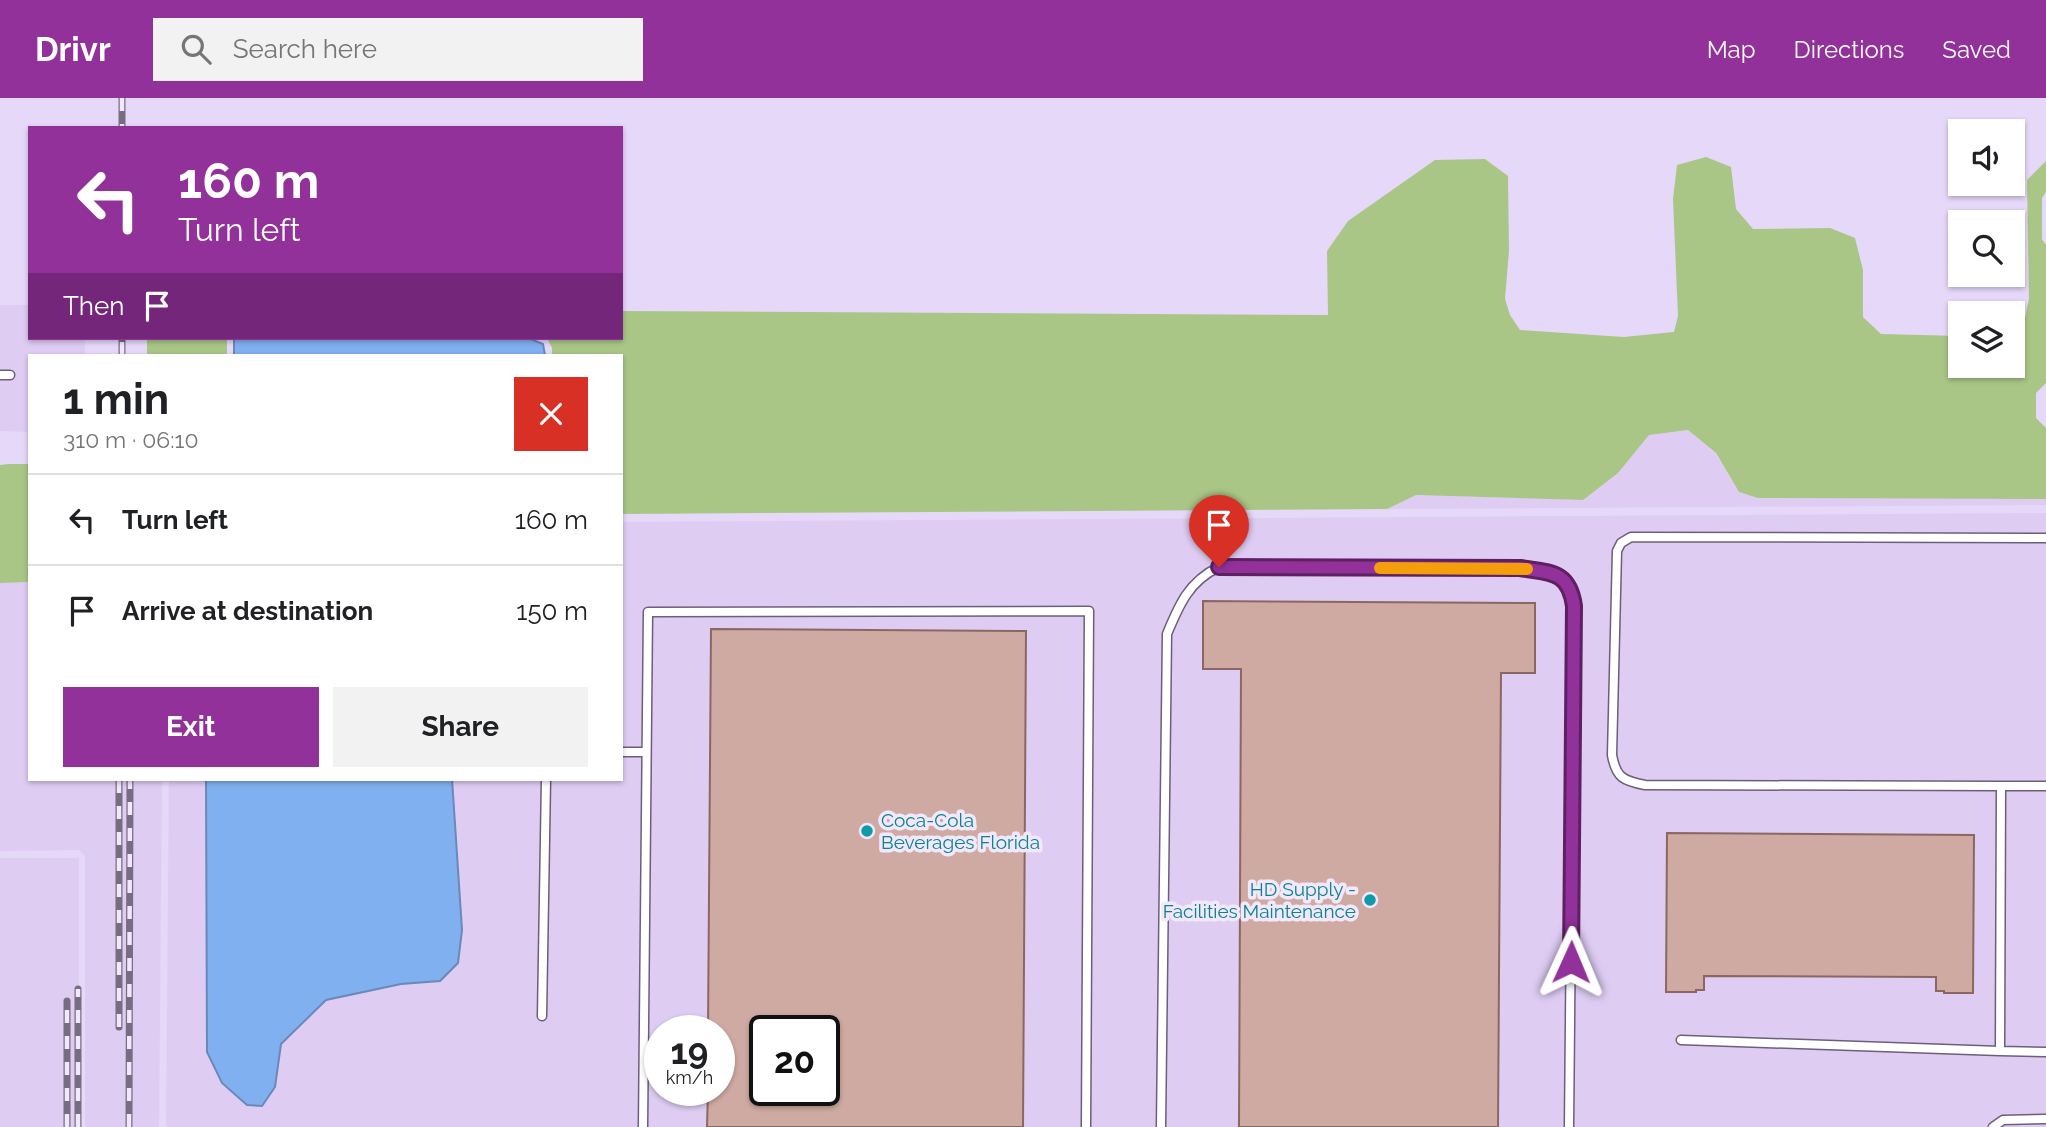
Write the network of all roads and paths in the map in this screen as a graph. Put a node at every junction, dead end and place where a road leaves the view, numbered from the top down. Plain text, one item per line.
1 (0, 375) edge
2 (10, 375) dead end
3 (2046, 538) edge
4 (623, 752) edge
5 (646, 752) junction
6 (546, 781) edge
7 (2001, 786) junction
8 (2046, 786) edge
9 (542, 1016) dead end
10 (1681, 1040) dead end
11 (2000, 1051) junction
12 (2046, 1052) edge
13 (2046, 1119) edge
14 (643, 1127) edge
15 (1086, 1127) edge
16 (1161, 1127) edge
17 (1569, 1127) edge
18 (1993, 1127) edge

1 - 2 lane
3 - 7 lane
4 - 5 lane
5 - 14 lane
5 - 15 lane
6 - 9 lane
7 - 8 lane
7 - 11 lane
10 - 11 lane
11 - 12 lane
13 - 18 lane
16 - 17 lane

